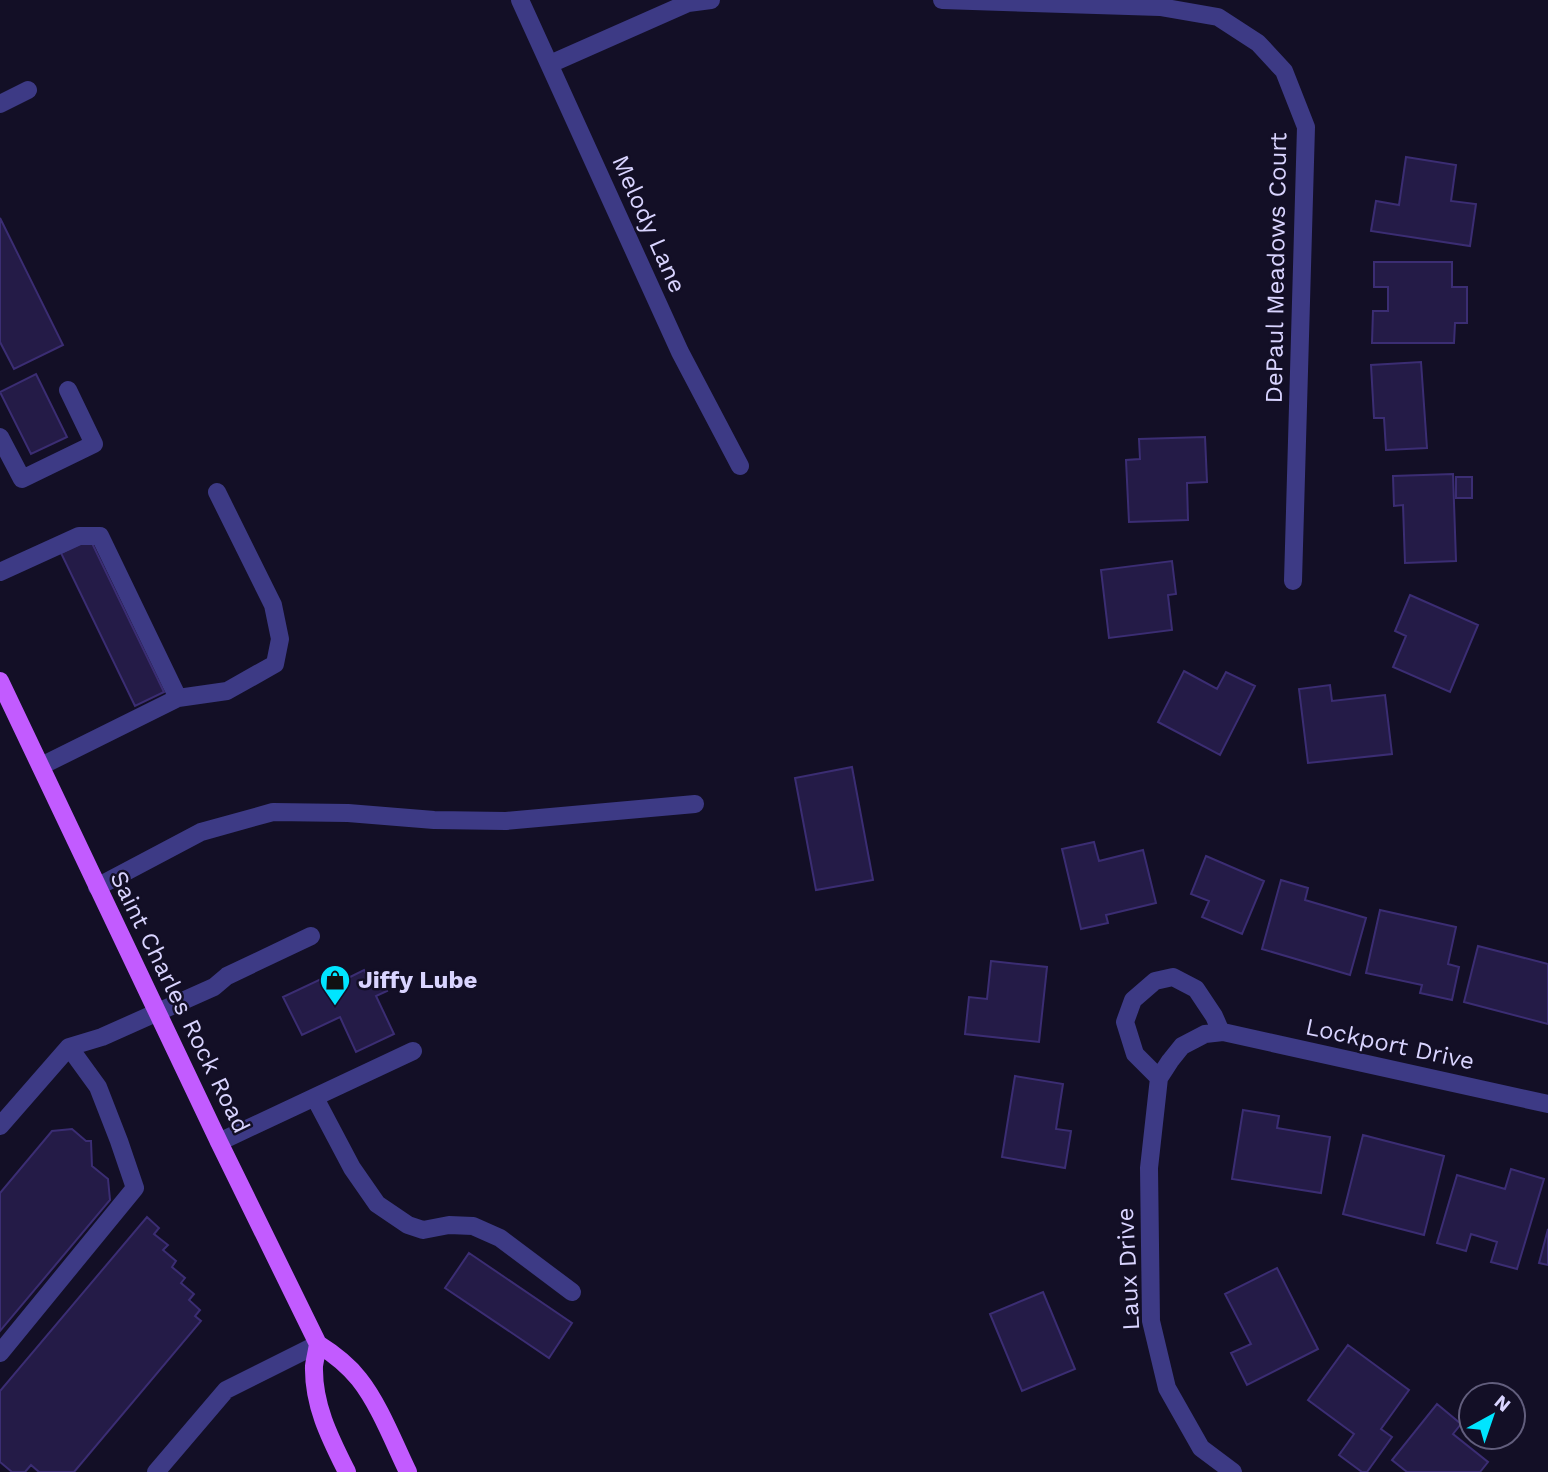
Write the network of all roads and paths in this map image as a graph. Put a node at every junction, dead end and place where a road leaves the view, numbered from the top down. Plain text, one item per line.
1 (520, 0) edge
2 (711, 0) edge
3 (942, 0) edge
4 (550, 64) junction
5 (28, 90) dead end
6 (0, 104) edge
7 (68, 390) dead end
8 (0, 437) edge
9 (740, 466) dead end
10 (217, 492) dead end
11 (0, 572) edge
12 (1293, 581) dead end
13 (0, 681) edge
14 (178, 698) junction
15 (41, 766) junction
16 (695, 804) dead end
17 (97, 887) junction
18 (311, 936) dead end
19 (158, 1011) junction
20 (1221, 1032) junction
21 (69, 1047) junction
22 (413, 1051) dead end
23 (1159, 1078) junction
24 (315, 1098) junction
25 (1548, 1104) edge
26 (0, 1126) edge
27 (219, 1142) junction
28 (572, 1292) dead end
29 (318, 1344) junction
30 (0, 1353) edge
31 (156, 1472) edge
32 (347, 1472) edge
33 (408, 1472) edge
34 (1233, 1472) edge

1 - 4 street, Melody Lane
2 - 4 street
3 - 12 street, DePaul Meadows Court
4 - 9 street, Melody Lane
5 - 6 street
7 - 8 street
10 - 14 street
11 - 14 street
13 - 15 main road, Saint Charles Rock Road
14 - 15 street
15 - 17 main road, Saint Charles Rock Road
16 - 17 street
17 - 19 main road, Saint Charles Rock Road
18 - 19 street
19 - 21 street
19 - 27 main road, Saint Charles Rock Road
20 - 23 street, Laux Drive
20 - 23 street
20 - 25 street, Lockport Drive
21 - 26 street
21 - 30 street
22 - 24 street
23 - 34 street, Laux Drive
24 - 27 street
24 - 28 street
27 - 29 main road, Saint Charles Rock Road
29 - 31 street
29 - 32 main road
29 - 33 main road, Saint Charles Rock Road

